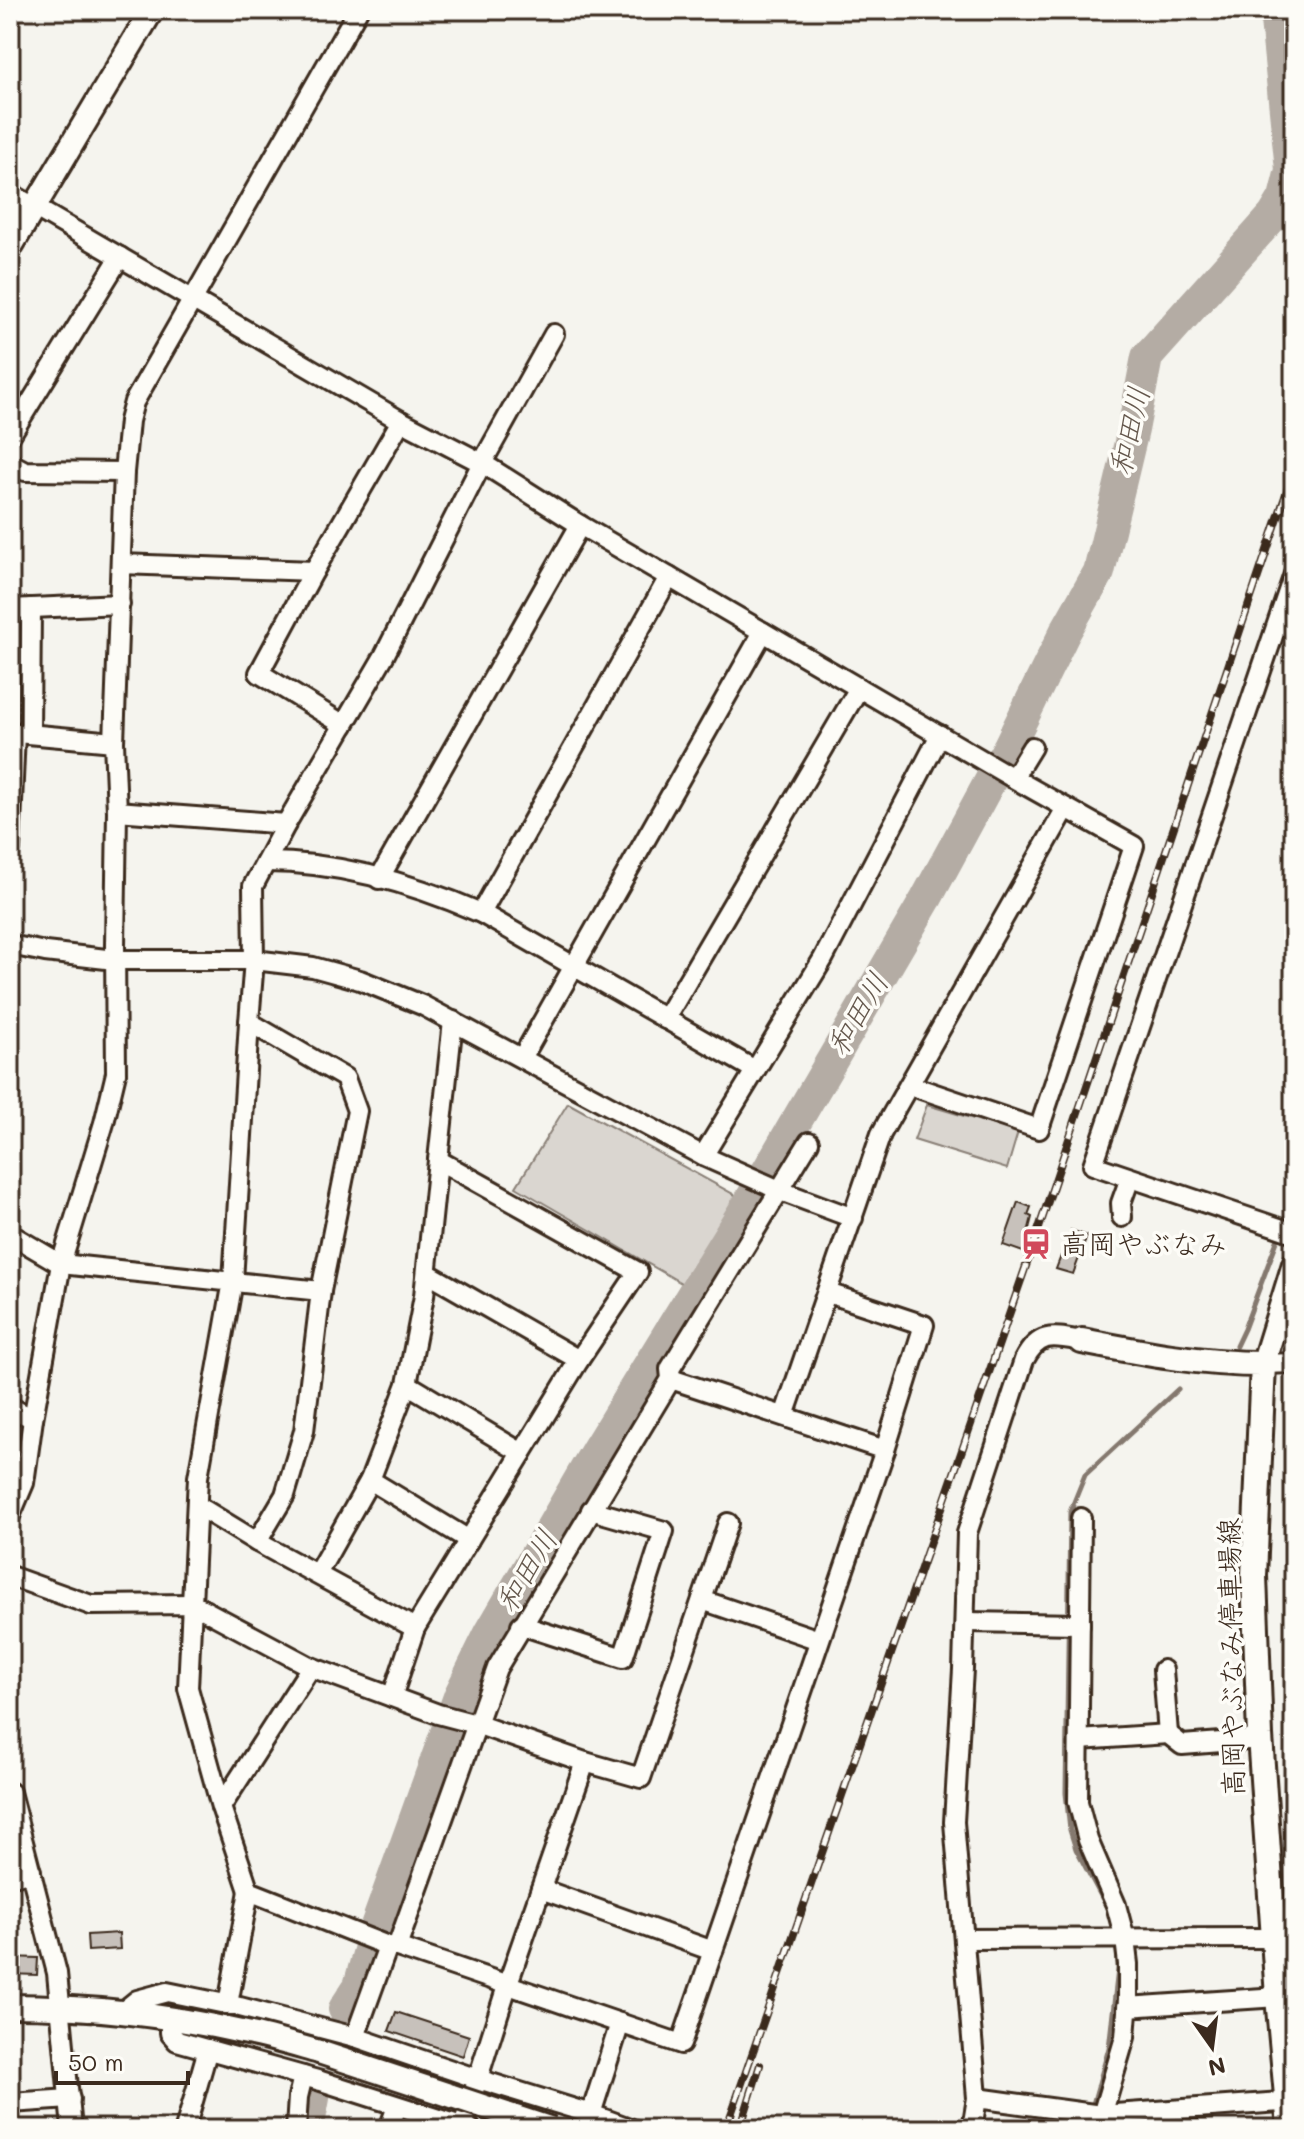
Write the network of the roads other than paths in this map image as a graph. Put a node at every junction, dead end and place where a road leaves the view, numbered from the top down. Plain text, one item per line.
1 (152, 10) edge
2 (358, 10) edge
3 (10, 193) edge
4 (34, 207) junction
5 (10, 248) edge
6 (120, 257) junction
7 (193, 299) junction
8 (554, 334) dead end
9 (401, 421) junction
10 (10, 436) edge
11 (10, 463) edge
12 (482, 463) junction
13 (124, 472) junction
14 (580, 525) junction
15 (121, 564) junction
16 (314, 571) junction
17 (1294, 574) edge
18 (669, 577) junction
19 (120, 604) junction
20 (31, 608) junction
21 (10, 609) edge
22 (763, 632) junction
23 (859, 688) junction
24 (344, 725) junction
25 (18, 733) edge
26 (940, 735) junction
27 (114, 742) junction
28 (1032, 747) dead end
29 (1012, 777) junction
30 (1066, 808) junction
31 (117, 811) junction
32 (286, 824) junction
33 (10, 849) edge
34 (266, 862) junction
35 (379, 879) junction
36 (481, 913) junction
37 (10, 945) edge
38 (115, 960) junction
39 (254, 960) junction
40 (573, 966) junction
41 (665, 1019) junction
42 (453, 1021) junction
43 (249, 1022) junction
44 (522, 1058) junction
45 (755, 1070) junction
46 (909, 1085) junction
47 (809, 1142) dead end
48 (703, 1156) junction
49 (438, 1160) junction
50 (1130, 1178) junction
51 (779, 1190) junction
52 (1122, 1217) dead end
53 (853, 1218) junction
54 (1293, 1233) edge
55 (10, 1234) edge
56 (61, 1264) junction
57 (1294, 1264) edge
58 (427, 1273) junction
59 (233, 1281) junction
60 (321, 1291) junction
61 (828, 1293) junction
62 (1082, 1341) joint
63 (579, 1360) junction
64 (1294, 1363) edge
65 (1263, 1364) junction
66 (671, 1379) junction
67 (407, 1384) junction
68 (10, 1407) edge
69 (784, 1416) junction
70 (33, 1419) junction
71 (885, 1450) junction
72 (522, 1453) junction
73 (370, 1480) junction
74 (198, 1506) junction
75 (591, 1510) junction
76 (10, 1516) edge
77 (1081, 1518) dead end
78 (728, 1523) dead end
79 (469, 1540) junction
80 (257, 1542) junction
81 (317, 1574) junction
82 (10, 1576) edge
83 (702, 1600) junction
84 (193, 1604) junction
85 (965, 1622) junction
86 (1080, 1624) junction
87 (521, 1625) junction
88 (415, 1628) junction
89 (819, 1640) junction
90 (311, 1667) junction
91 (1163, 1670) dead end
92 (392, 1697) junction
93 (469, 1722) junction
94 (1168, 1734) junction
95 (1260, 1736) junction
96 (1079, 1740) junction
97 (585, 1762) junction
98 (10, 1792) edge
99 (221, 1807) junction
100 (31, 1871) junction
101 (10, 1877) edge
102 (541, 1889) junction
103 (249, 1891) junction
104 (1274, 1938) junction
105 (964, 1939) junction
106 (1125, 1939) junction
107 (391, 1946) junction
108 (713, 1951) junction
109 (507, 1986) junction
110 (1278, 1997) junction
111 (228, 2004) junction
112 (10, 2006) edge
113 (61, 2007) junction
114 (1127, 2007) junction
115 (121, 2013) junction
116 (170, 2019) junction
117 (620, 2023) junction
118 (355, 2037) junction
119 (208, 2049) junction
120 (303, 2076) junction
121 (478, 2079) junction
122 (977, 2098) junction
123 (70, 2099) junction
124 (1290, 2101) edge
125 (10, 2103) edge
126 (470, 2105) junction
127 (397, 2106) junction
128 (591, 2114) junction
129 (1099, 2120) edge
130 (521, 2121) dead end
131 (466, 2128) edge
132 (72, 2129) edge
133 (185, 2129) edge
134 (296, 2129) edge
135 (389, 2129) edge
136 (552, 2129) edge
137 (632, 2129) edge
138 (972, 2129) edge
139 (1290, 2129) edge

1 - 4 street
2 - 7 street
3 - 4 street
4 - 5 street
4 - 6 street
6 - 7 street
6 - 10 street
7 - 9 street
7 - 13 street
8 - 12 street
9 - 12 street
9 - 16 street
11 - 13 street
12 - 14 street
12 - 24 street
13 - 15 street
14 - 18 street
14 - 35 street
15 - 16 street
15 - 19 street
16 - 24 street
17 - 50 street
18 - 22 street
18 - 36 street
19 - 20 street
19 - 27 street
20 - 21 street
20 - 25 street
22 - 23 street
22 - 40 street
23 - 26 street
23 - 41 street
24 - 32 street
25 - 27 street
25 - 33 street
26 - 29 street
26 - 45 street
27 - 31 street
28 - 29 street
29 - 30 street
30 - 46 street
30 - 46 street
31 - 32 street
31 - 38 street
32 - 34 street
34 - 35 street
34 - 39 street
35 - 36 street
36 - 40 street
37 - 38 street
38 - 39 street
38 - 56 street
39 - 42 street
39 - 43 street
40 - 41 street
40 - 44 street
41 - 45 street
42 - 44 street
42 - 49 street
43 - 59 street
43 - 60 street
44 - 48 street
45 - 48 street
46 - 53 street
47 - 51 street
48 - 51 street
49 - 58 street
49 - 63 street
50 - 52 street
50 - 54 street
51 - 53 street
51 - 66 street
53 - 61 street
55 - 56 street
56 - 59 street
56 - 70 street
57 - 65 street
58 - 63 street
58 - 67 street
59 - 60 street
59 - 74 street
60 - 80 street
61 - 69 street
61 - 71 street
62 - 65 main road
62 - 85 street
63 - 72 street
64 - 65 street
65 - 95 main road, 高岡やぶなみ停車場線
66 - 69 street
66 - 75 street
67 - 72 street
67 - 73 street
68 - 70 street
69 - 71 street
70 - 76 street
71 - 89 street
72 - 79 street
73 - 79 street
73 - 81 street
74 - 80 street
74 - 84 street
75 - 87 street
75 - 87 street
77 - 86 street
78 - 83 street
79 - 88 street
80 - 81 street
81 - 88 street
82 - 84 street
83 - 89 street
83 - 97 street
84 - 90 street
84 - 99 street
85 - 86 street
85 - 105 street
86 - 96 street
87 - 93 street
88 - 92 street
89 - 108 street
90 - 92 street
90 - 99 street
91 - 94 street
92 - 93 street
93 - 97 street
93 - 107 street
94 - 95 street
94 - 96 street
95 - 104 main road, 高岡やぶなみ停車場線
96 - 106 street
97 - 102 street
98 - 100 street
99 - 103 street
100 - 101 street
100 - 113 street
102 - 108 street
102 - 109 street
103 - 107 street
103 - 111 street
104 - 106 street
104 - 110 main road, 高岡やぶなみ停車場線
105 - 106 street
105 - 122 street
106 - 114 street
107 - 109 street
107 - 118 street
108 - 117 street
109 - 117 street
109 - 121 street
110 - 114 street
110 - 124 main road, 高岡やぶなみ停車場線
111 - 115 street
111 - 118 street
112 - 113 street
113 - 115 street
113 - 123 street
114 - 129 street
115 - 116 street
116 - 119 street
116 - 136 street, bridge
117 - 128 street
118 - 121 street
119 - 120 street
119 - 133 street
120 - 127 street
120 - 134 street
121 - 126 street
121 - 128 street
122 - 129 street
122 - 138 street
123 - 125 street
123 - 132 street
124 - 129 street
124 - 139 main road, 高岡やぶなみ停車場線
126 - 130 street
126 - 131 street
127 - 131 street
127 - 135 street
128 - 137 street

